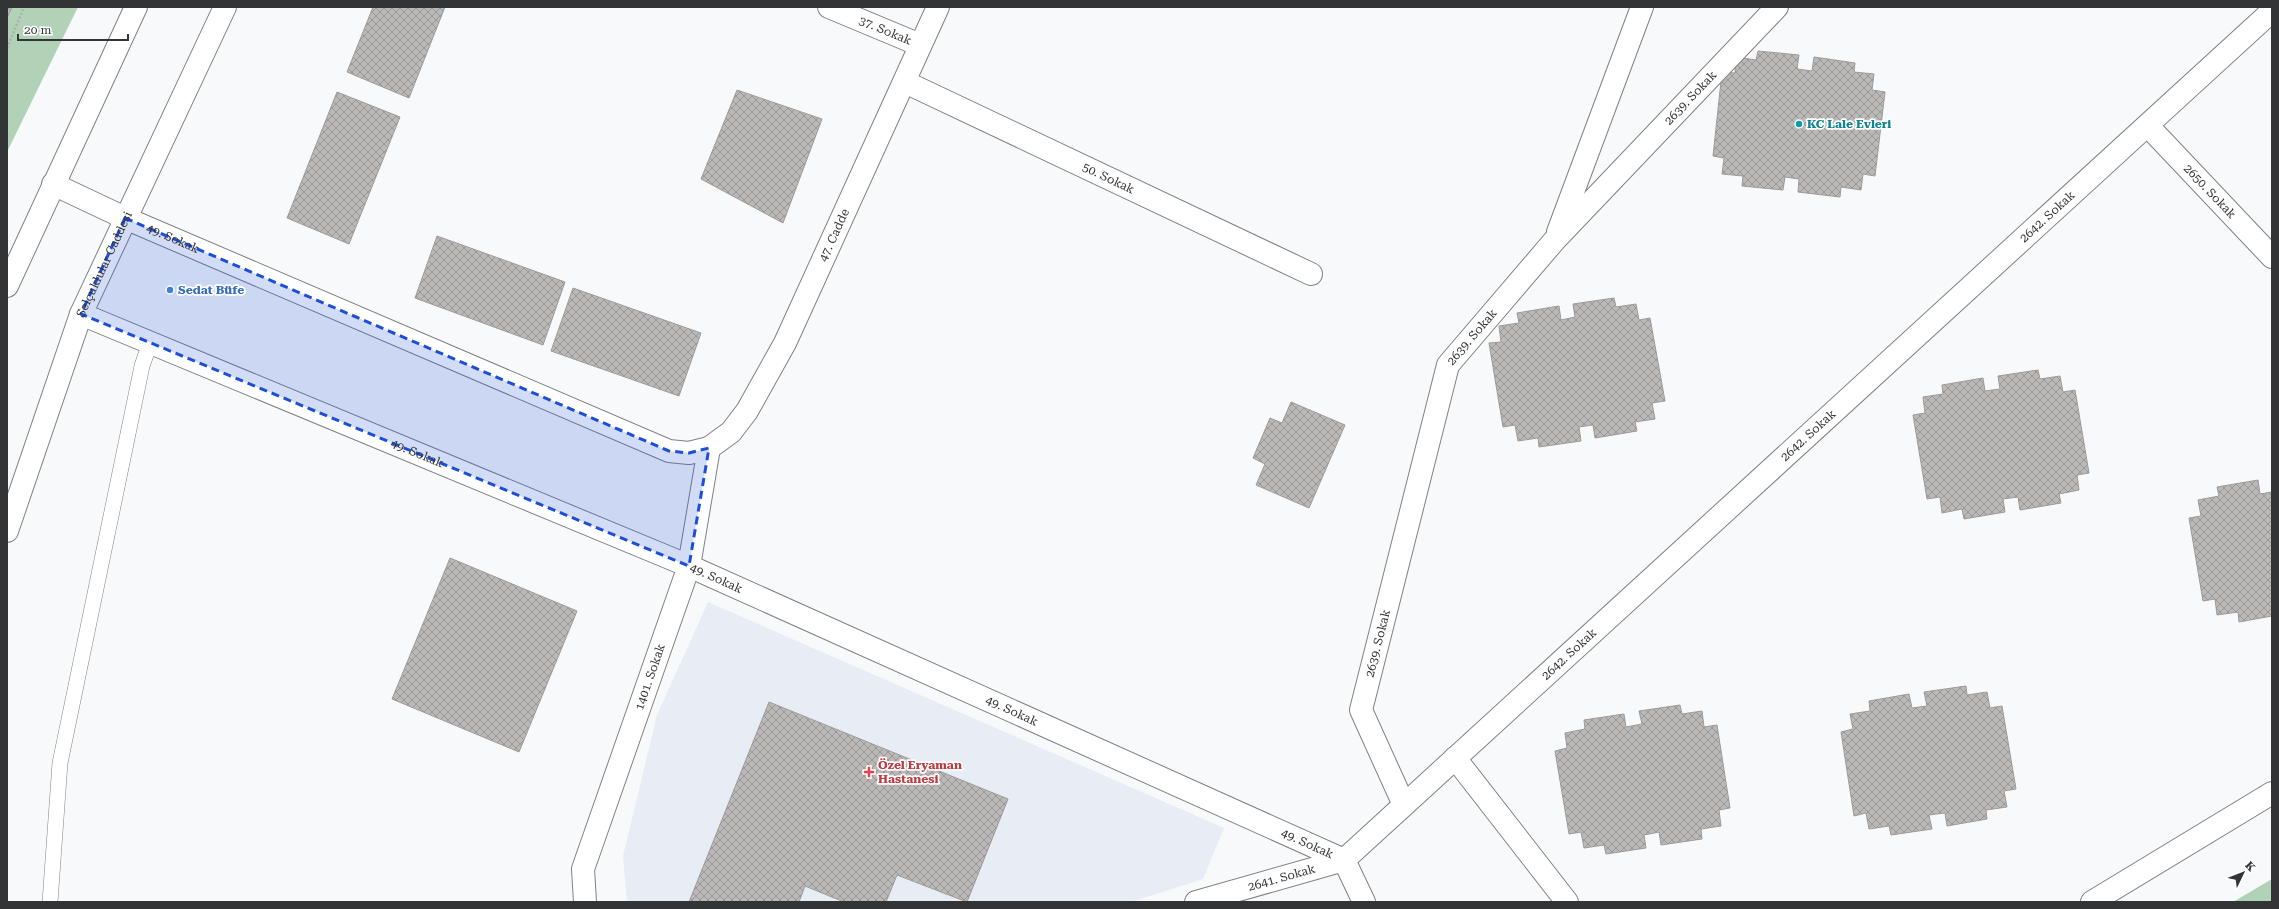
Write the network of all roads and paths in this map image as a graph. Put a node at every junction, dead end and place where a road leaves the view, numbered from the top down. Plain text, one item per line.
1 (24, 7) edge
2 (136, 7) edge
3 (225, 7) edge
4 (829, 7) edge
5 (938, 7) edge
6 (1642, 7) edge
7 (1777, 7) edge
8 (2272, 11) edge
9 (920, 45) junction
10 (7, 48) edge
11 (906, 82) junction
12 (2148, 126) junction
13 (53, 184) junction
14 (125, 218) junction
15 (1554, 241) junction
16 (2272, 257) edge
17 (1311, 274) dead end
18 (7, 286) edge
19 (81, 314) junction
20 (150, 343) junction
21 (709, 448) junction
22 (7, 531) edge
23 (689, 566) junction
24 (1455, 758) junction
25 (2272, 793) edge
26 (1404, 805) junction
27 (1344, 860) junction
28 (50, 902) edge
29 (585, 902) edge
30 (1196, 902) edge
31 (1364, 902) edge
32 (1567, 902) edge
33 (2092, 902) edge

1 - 10 path
2 - 13 street
3 - 14 street, Selçuklular Caddesi
4 - 9 street, 37. Sokak
5 - 9 street, 47. Cadde
6 - 15 street
7 - 15 street, 2639. Sokak
8 - 12 street, 2642. Sokak
9 - 11 street, 47. Cadde
11 - 17 street, 50. Sokak
11 - 21 street, 47. Cadde
12 - 16 street, 2650. Sokak
12 - 24 street, 2642. Sokak
13 - 14 street, 49. Sokak
13 - 18 street
14 - 19 street, Selçuklular Caddesi
14 - 21 street, 49. Sokak
15 - 26 street, 2639. Sokak
19 - 20 street, 49. Sokak
19 - 22 street, Selçuklular Caddesi
20 - 23 street, 49. Sokak
20 - 28 lane
21 - 23 street, 1401. Sokak
23 - 27 street, 49. Sokak
23 - 29 street, 1401. Sokak
24 - 26 street, 2642. Sokak
24 - 32 street
25 - 33 street
26 - 27 street, 2642. Sokak
27 - 30 street, 2641. Sokak
27 - 31 street

